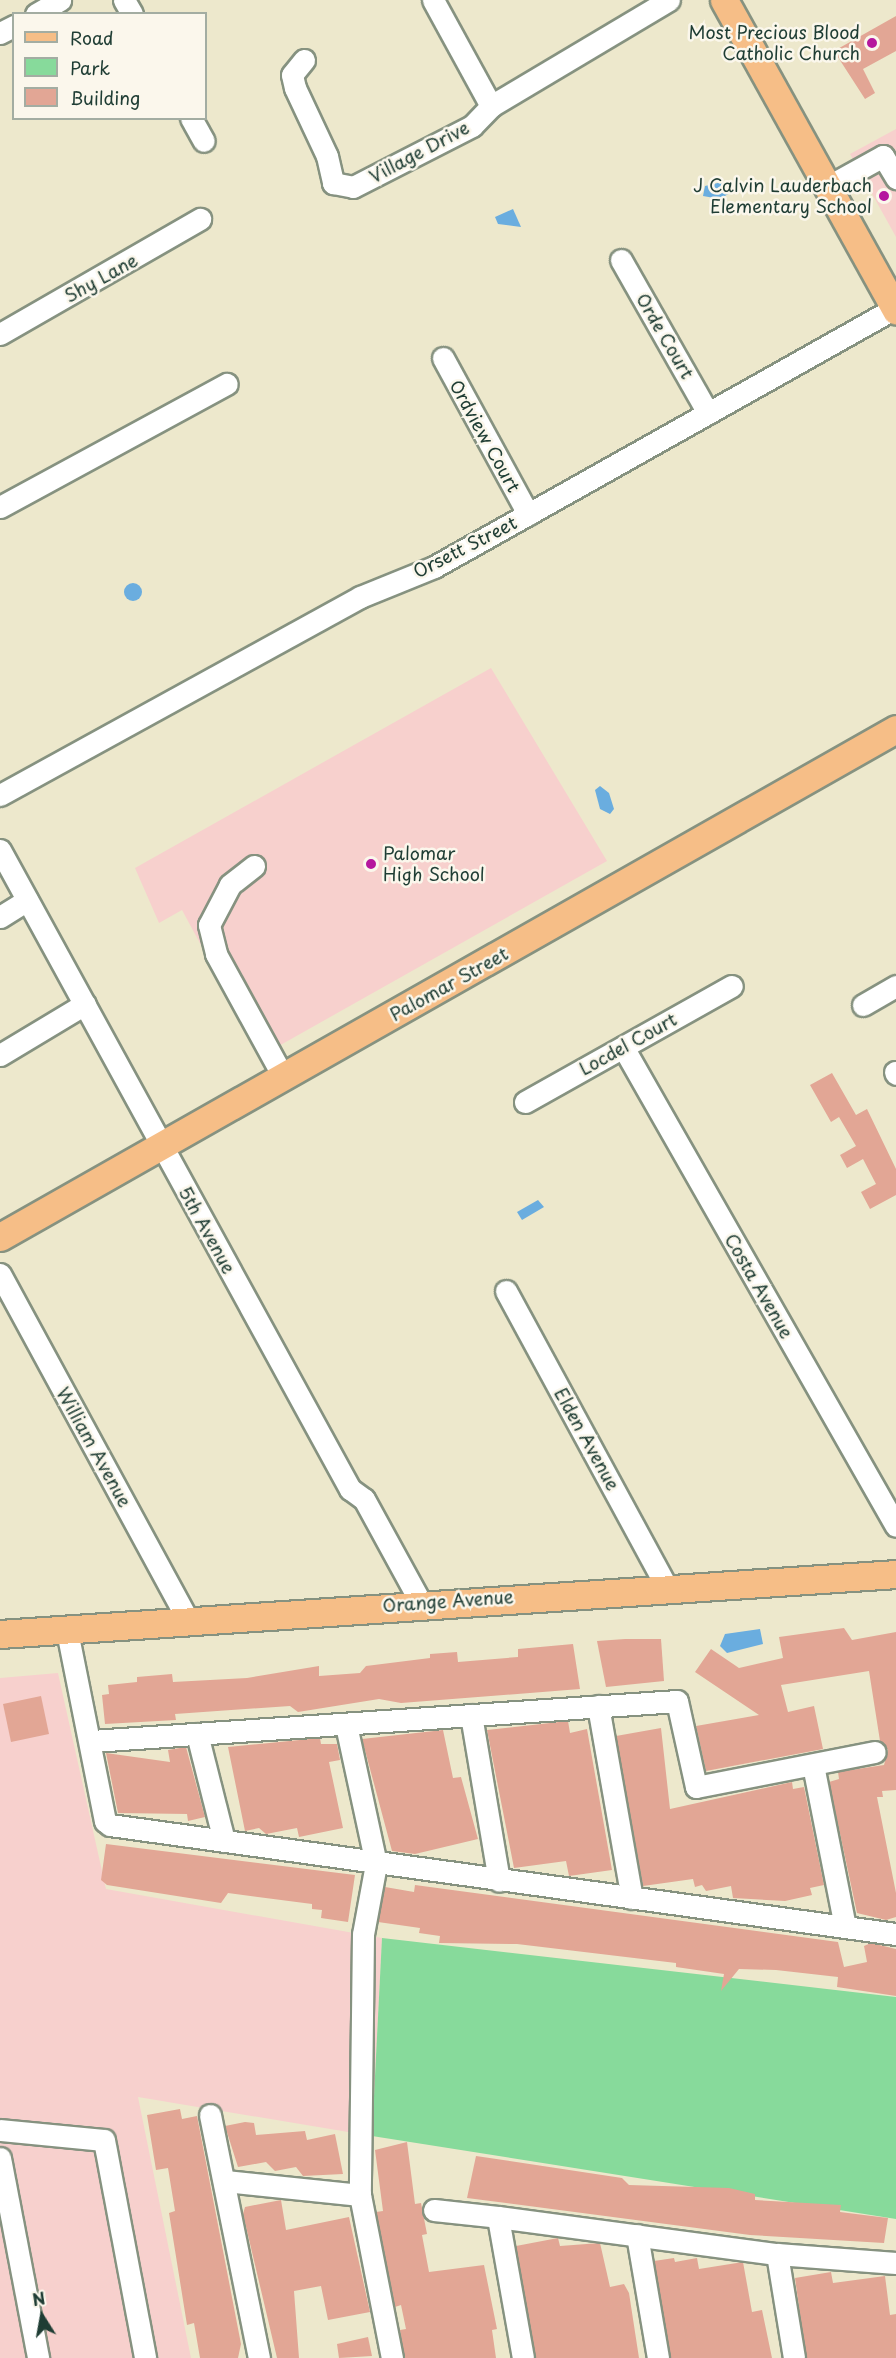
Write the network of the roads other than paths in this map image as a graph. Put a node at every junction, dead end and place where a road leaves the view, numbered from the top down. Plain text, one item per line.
1 (60, 0) edge
2 (433, 0) edge
3 (669, 0) edge
4 (724, 0) edge
5 (39, 12) edge
6 (304, 60) dead end
7 (491, 106) junction
8 (192, 120) edge
9 (204, 141) dead end
10 (890, 153) edge
11 (896, 178) edge
12 (827, 187) junction
13 (200, 219) dead end
14 (621, 260) dead end
15 (895, 309) edge
16 (0, 334) edge
17 (443, 358) dead end
18 (227, 384) dead end
19 (708, 413) junction
20 (0, 507) edge
21 (528, 514) junction
22 (896, 729) edge
23 (0, 795) edge
24 (0, 850) edge
25 (254, 866) dead end
26 (27, 900) junction
27 (0, 917) edge
28 (732, 986) dead end
29 (896, 986) edge
30 (85, 1004) junction
31 (863, 1005) dead end
32 (623, 1047) junction
33 (0, 1055) edge
34 (284, 1077) junction
35 (525, 1102) dead end
36 (161, 1147) junction
37 (0, 1237) edge
38 (0, 1274) edge
39 (506, 1291) dead end
40 (896, 1526) edge
41 (896, 1574) edge
42 (667, 1587) junction
43 (421, 1603) junction
44 (188, 1620) junction
45 (67, 1631) junction
46 (0, 1634) edge
47 (598, 1706) junction
48 (471, 1715) junction
49 (346, 1725) junction
50 (197, 1734) junction
51 (92, 1741) junction
52 (875, 1752) dead end
53 (813, 1765) junction
54 (224, 1842) junction
55 (376, 1864) junction
56 (499, 1881) junction
57 (632, 1898) junction
58 (844, 1926) junction
59 (896, 1934) edge
60 (210, 2115) dead end
61 (0, 2130) edge
62 (0, 2158) edge
63 (225, 2181) junction
64 (360, 2195) junction
65 (434, 2210) dead end
66 (498, 2217) junction
67 (637, 2235) junction
68 (777, 2254) junction
69 (896, 2263) edge
70 (38, 2358) edge
71 (145, 2358) edge
72 (259, 2358) edge
73 (392, 2358) edge
74 (523, 2358) edge
75 (658, 2358) edge
76 (794, 2358) edge

1 - 5 street
2 - 7 street
3 - 7 street, Village Drive
4 - 12 main road
6 - 7 street, Village Drive
8 - 9 street
10 - 11 street
10 - 12 street
12 - 15 main road
13 - 16 street, Shy Lane
14 - 19 street, Orde Court
15 - 19 street, Orsett Street
17 - 21 street, Ordview Court
18 - 20 street
19 - 21 street, Orsett Street
21 - 23 street, Orsett Street
22 - 34 main road, Palomar Street
24 - 26 street, 5th Avenue
25 - 34 street
26 - 27 street
26 - 30 street, 5th Avenue
28 - 32 street, Locdel Court
29 - 31 street
30 - 33 street
30 - 36 street, 5th Avenue
32 - 35 street, Locdel Court
32 - 40 street, Costa Avenue
34 - 36 main road, Palomar Street
36 - 37 main road, Palomar Street
36 - 43 street, 5th Avenue
38 - 44 street, William Avenue
39 - 42 street, Elden Avenue
41 - 42 main road, Orange Avenue
42 - 43 main road, Orange Avenue
43 - 44 main road, Orange Avenue
44 - 45 main road, Orange Avenue
45 - 46 main road, Orange Avenue
45 - 51 street
47 - 48 street
47 - 53 street
47 - 57 street
48 - 49 street
48 - 56 street
49 - 50 street
49 - 55 street
50 - 51 street
50 - 54 street
51 - 54 street
52 - 53 street
53 - 58 street
54 - 55 street
55 - 56 street
55 - 64 street
56 - 57 street
57 - 58 street
58 - 59 street
60 - 63 street
61 - 71 street
62 - 70 street
63 - 64 street
63 - 72 street
64 - 73 street
65 - 66 street
66 - 67 street
66 - 74 street
67 - 68 street
67 - 75 street
68 - 69 street
68 - 76 street

